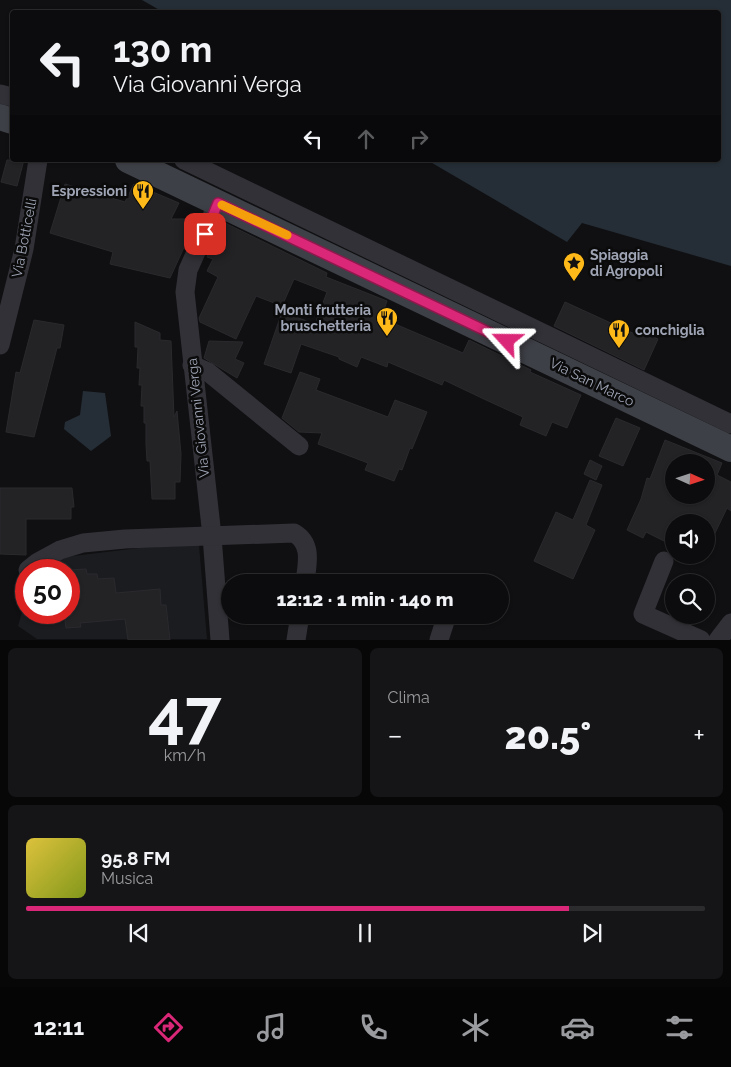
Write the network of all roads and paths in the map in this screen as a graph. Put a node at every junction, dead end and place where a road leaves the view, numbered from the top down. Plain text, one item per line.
1 (38, 162) edge
2 (132, 162) edge
3 (188, 162) edge
4 (218, 203) junction
5 (0, 345) edge
6 (192, 366) junction
7 (731, 424) edge
8 (299, 446) dead end
9 (731, 449) edge
10 (212, 536) junction
11 (44, 559) edge
12 (664, 561) dead end
13 (306, 574) edge
14 (731, 623) edge
15 (299, 624) edge
16 (444, 624) edge
17 (220, 640) edge
18 (296, 640) edge
19 (439, 640) edge
20 (701, 640) edge
21 (718, 640) edge

1 - 5 street, Via Botticelli
2 - 4 main road, Via San Marco
3 - 7 street
4 - 6 street, Via Giovanni Verga
4 - 9 main road, Via San Marco
6 - 8 street
6 - 10 street, Via Giovanni Verga
10 - 11 street
10 - 13 street
10 - 17 street, Via Giovanni Verga
12 - 20 street
14 - 21 street
15 - 18 street
16 - 19 street

